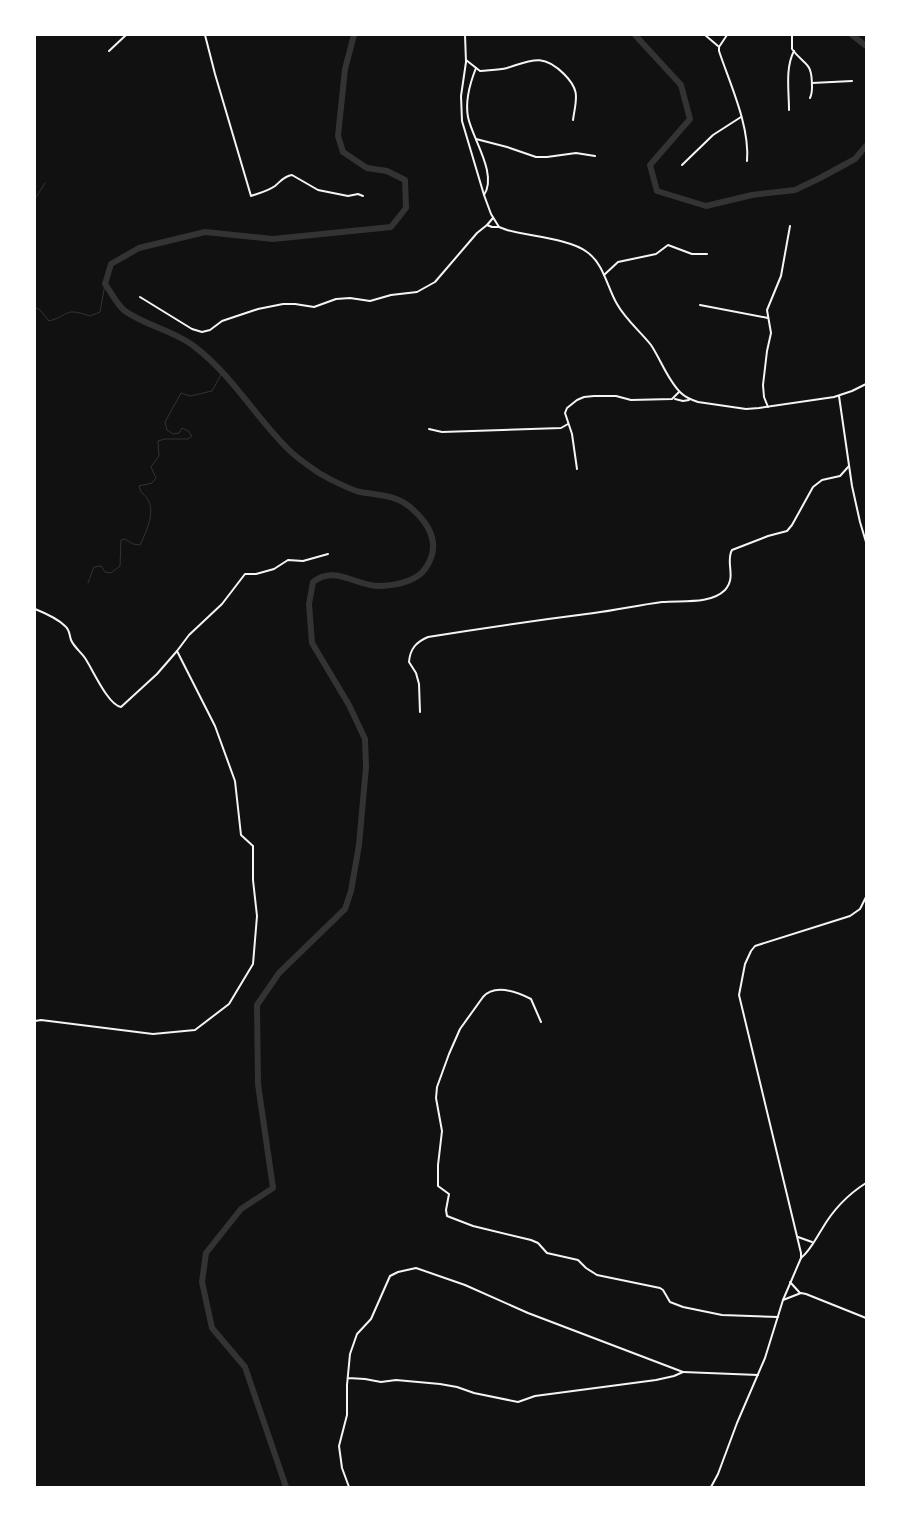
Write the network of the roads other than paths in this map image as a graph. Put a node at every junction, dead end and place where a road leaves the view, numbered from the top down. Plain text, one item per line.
1 (126, 35) edge
2 (204, 35) edge
3 (465, 35) edge
4 (704, 35) edge
5 (727, 35) edge
6 (792, 35) edge
7 (719, 47) junction
8 (109, 51) dead end
9 (794, 51) junction
10 (466, 60) junction
11 (476, 68) junction
12 (852, 81) dead end
13 (812, 83) junction
14 (810, 98) dead end
15 (789, 110) dead end
16 (741, 117) junction
17 (573, 120) dead end
18 (476, 139) junction
19 (595, 156) dead end
20 (747, 161) dead end
21 (682, 165) dead end
22 (484, 195) junction
23 (364, 196) dead end
24 (493, 218) junction
25 (488, 225) junction
26 (790, 226) dead end
27 (499, 227) junction
28 (707, 254) dead end
29 (604, 275) junction
30 (140, 297) dead end
31 (700, 305) dead end
32 (768, 318) junction
33 (866, 384) edge
34 (679, 392) junction
35 (839, 396) junction
36 (675, 399) junction
37 (690, 399) junction
38 (768, 407) junction
39 (568, 424) junction
40 (429, 429) dead end
41 (849, 466) junction
42 (577, 469) dead end
43 (866, 542) edge
44 (328, 554) dead end
45 (35, 609) edge
46 (177, 651) junction
47 (420, 712) dead end
48 (866, 866) edge
49 (866, 888) edge
50 (866, 897) edge
51 (35, 1021) edge
52 (541, 1022) dead end
53 (866, 1183) edge
54 (798, 1237) junction
55 (814, 1243) junction
56 (800, 1258) junction
57 (790, 1282) junction
58 (801, 1294) junction
59 (783, 1300) junction
60 (778, 1317) junction
61 (866, 1318) edge
62 (683, 1372) junction
63 (758, 1374) junction
64 (348, 1378) junction
65 (349, 1487) edge
66 (711, 1487) edge

1 - 8 street
2 - 23 street
3 - 10 street
4 - 7 street
5 - 7 street
6 - 9 street
7 - 16 street
9 - 13 street
9 - 15 street
10 - 11 street
10 - 22 street
11 - 17 street
11 - 18 street
12 - 13 street
13 - 14 street
16 - 20 street
16 - 21 street
18 - 19 street
18 - 22 street
22 - 24 street
24 - 25 street
24 - 27 street
25 - 27 street
25 - 30 street
26 - 32 street
27 - 29 street
28 - 29 street
29 - 34 street
31 - 32 street
32 - 38 street
33 - 35 street
34 - 36 street
34 - 37 street
35 - 38 street
35 - 41 street
36 - 37 street
36 - 39 street
37 - 38 street
39 - 40 street
39 - 42 street
41 - 43 street
41 - 47 street
44 - 46 street
45 - 46 street
46 - 51 street
48 - 49 street
50 - 54 street
52 - 60 street
53 - 55 street
54 - 55 street
54 - 56 street
55 - 56 street
56 - 57 street
57 - 58 street
57 - 59 street
58 - 59 street
58 - 61 street
59 - 60 street
60 - 63 street
62 - 63 street
62 - 64 street
62 - 64 street
63 - 66 street
64 - 65 street

